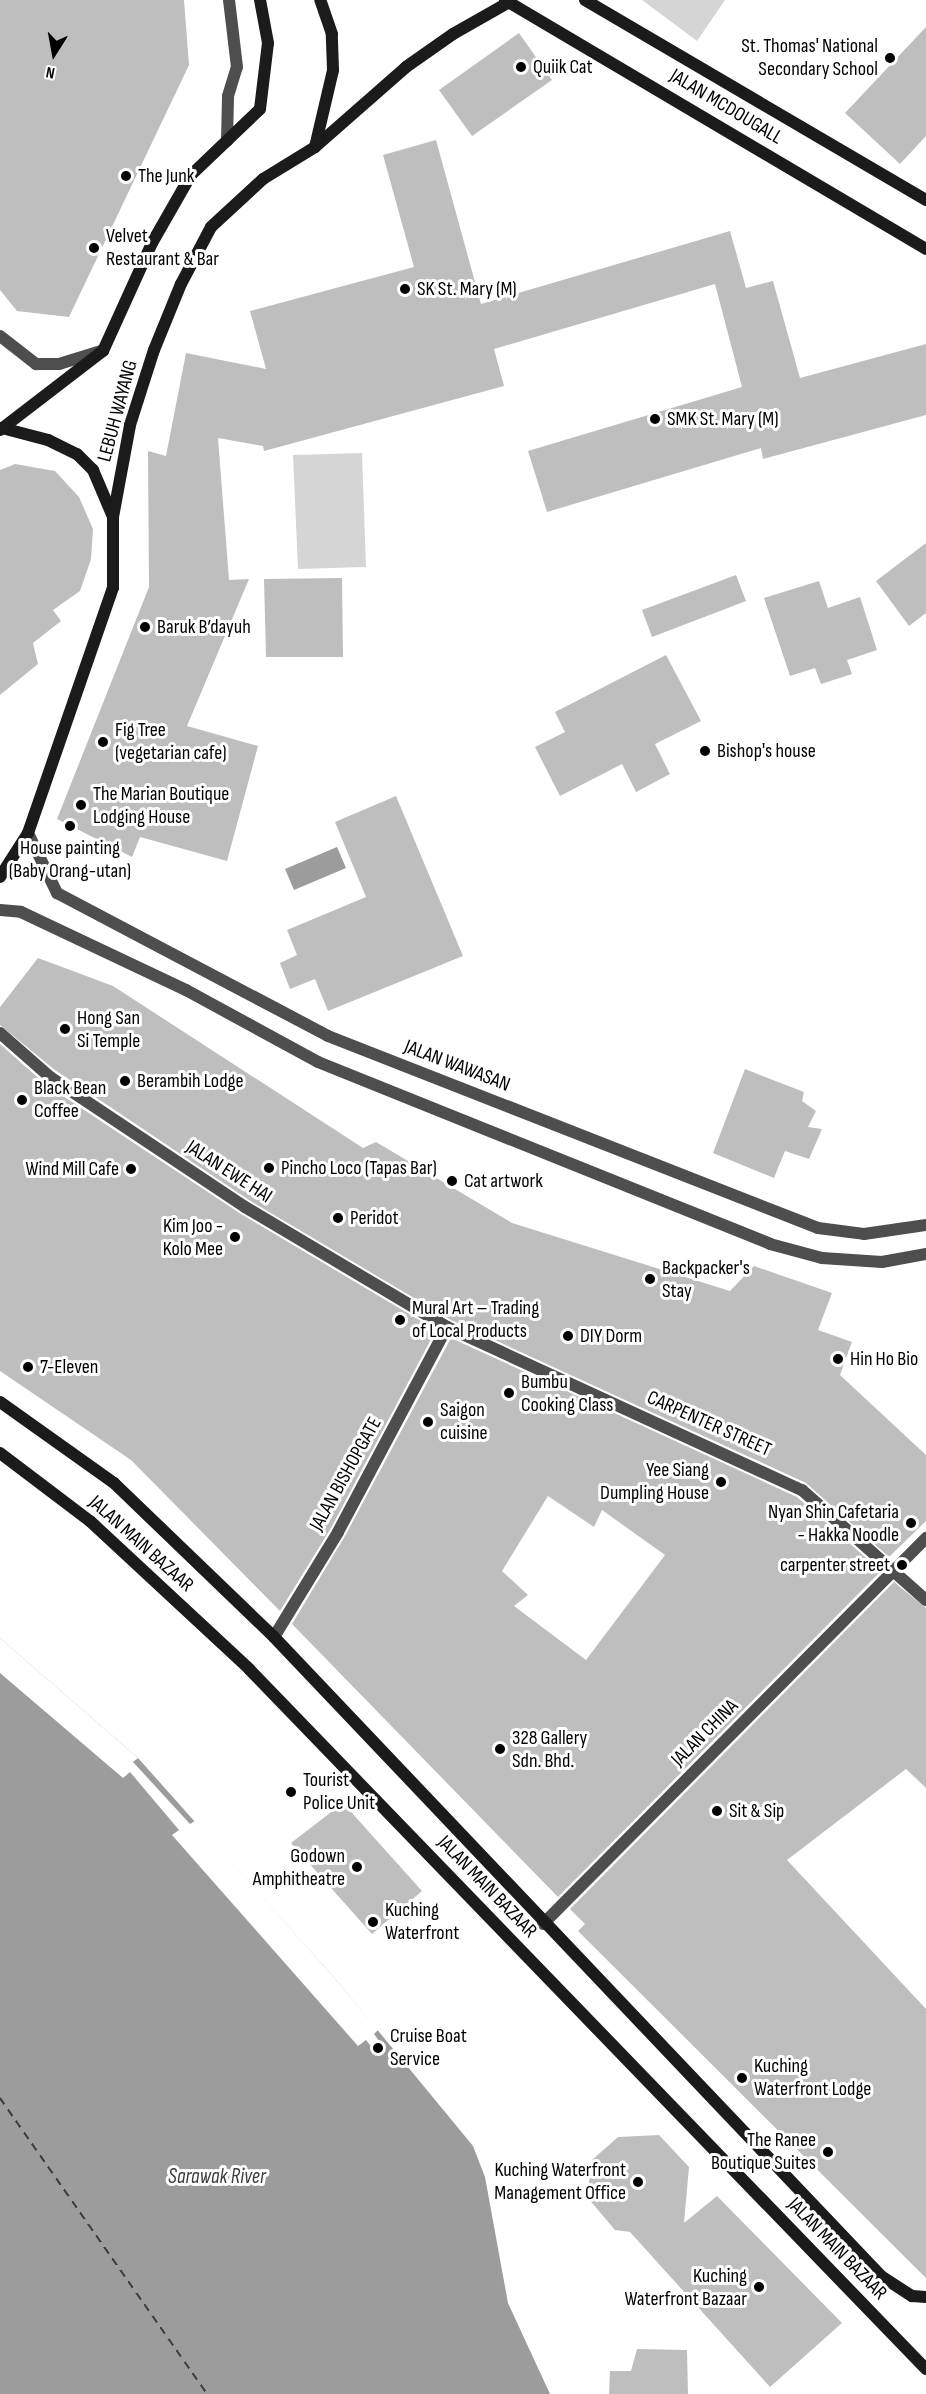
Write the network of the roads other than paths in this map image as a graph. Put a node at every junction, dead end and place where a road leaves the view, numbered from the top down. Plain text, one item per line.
1 (230, 0) edge
2 (260, 0) edge
3 (320, 0) edge
4 (585, 0) edge
5 (508, 1) edge
6 (226, 141) junction
7 (315, 147) junction
8 (926, 200) edge
9 (926, 249) edge
10 (0, 336) edge
11 (103, 351) junction
12 (1, 429) edge
13 (113, 517) junction
14 (28, 833) junction
15 (0, 877) edge
16 (0, 910) edge
17 (0, 1033) edge
18 (926, 1225) edge
19 (926, 1254) edge
20 (447, 1327) junction
21 (0, 1402) edge
22 (0, 1453) edge
23 (926, 1539) edge
24 (894, 1570) junction
25 (926, 1600) edge
26 (274, 1637) junction
27 (543, 1924) junction
28 (926, 2297) edge
29 (926, 2369) edge

1 - 6 street
2 - 6 main road, LEBUH WAYANG
3 - 7 main road
4 - 8 main road, JALAN MCDOUGALL
5 - 7 main road, LEBUH WAYANG
5 - 9 main road, JALAN MCDOUGALL
6 - 11 main road, LEBUH WAYANG
7 - 13 main road, LEBUH WAYANG
10 - 11 street
11 - 12 main road, LEBUH WAYANG
12 - 13 main road
13 - 14 main road, LEBUH WAYANG
14 - 15 main road, LEBUH WAYANG
14 - 18 street, JALAN WAWASAN
16 - 19 street
17 - 20 street, JALAN EWE HAI
20 - 24 street, CARPENTER STREET
20 - 26 street, JALAN BISHOPGATE
21 - 26 main road, JALAN MAIN BAZAAR
22 - 29 main road, JALAN MAIN BAZAAR
23 - 24 street, JALAN CHINA
24 - 25 street, CARPENTER STREET
24 - 27 street, JALAN CHINA
26 - 27 main road, JALAN MAIN BAZAAR
27 - 28 main road, JALAN MAIN BAZAAR

